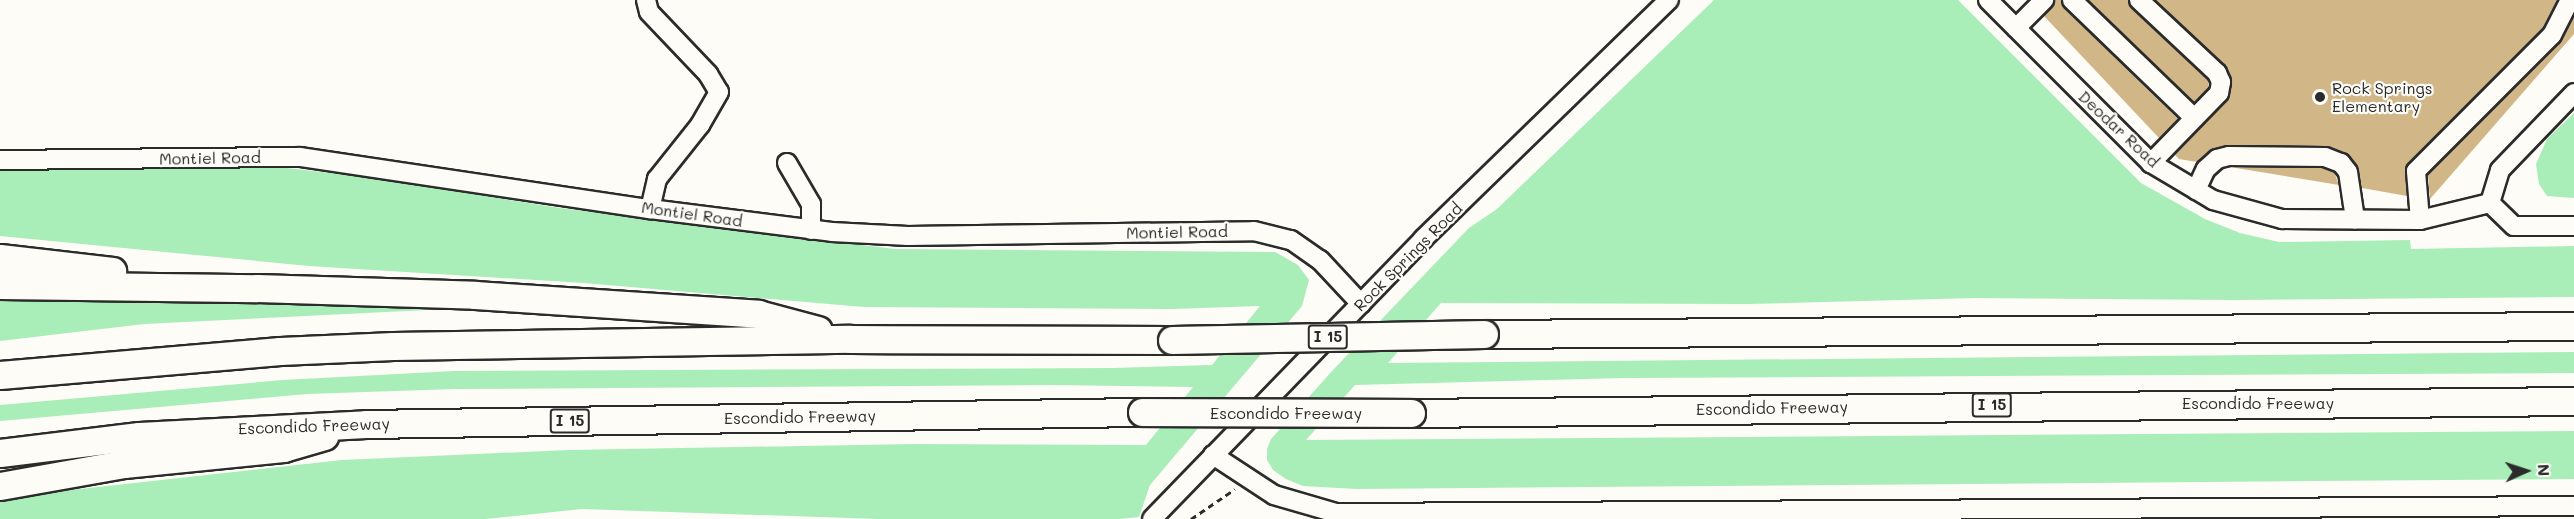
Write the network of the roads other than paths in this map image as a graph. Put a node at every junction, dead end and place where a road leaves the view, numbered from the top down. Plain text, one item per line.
1 (646, 0) edge
2 (1669, 0) edge
3 (1988, 0) edge
4 (2044, 0) edge
5 (2072, 0) edge
6 (2139, 0) edge
7 (2570, 0) edge
8 (2016, 28) junction
9 (2574, 93) edge
10 (2194, 118) junction
11 (0, 159) edge
12 (788, 163) dead end
13 (2151, 163) junction
14 (2196, 190) junction
15 (2490, 203) junction
16 (650, 209) junction
17 (2355, 219) junction
18 (2420, 220) junction
19 (2574, 226) edge
20 (811, 230) junction
21 (0, 258) edge
22 (0, 285) edge
23 (257, 288) junction
24 (1361, 304) junction
25 (2574, 326) edge
26 (850, 339) junction
27 (0, 375) edge
28 (2574, 401) edge
29 (366, 424) junction
30 (0, 453) edge
31 (1213, 455) junction
32 (0, 486) edge
33 (2574, 506) edge
34 (2439, 512) edge
35 (2123, 513) edge
36 (2157, 513) edge
37 (1152, 519) edge

1 - 16 street
2 - 24 street, Rock Springs Road
3 - 8 street, Deodar Road
4 - 8 street
5 - 10 street
6 - 10 street
7 - 18 street
8 - 13 street, Deodar Road
9 - 15 street
10 - 13 street
11 - 16 street, Montiel Road
12 - 20 street
13 - 14 street, Deodar Road
14 - 17 street, Deodar Road
14 - 17 street
15 - 18 street, Deodar Road
15 - 19 street
16 - 20 street, Montiel Road
17 - 18 street, Deodar Road
20 - 24 street, Montiel Road
21 - 23 highway
22 - 23 highway
23 - 26 highway
24 - 31 street, Rock Springs Road
25 - 26 highway, I 15, bridge
26 - 27 highway, I 15
28 - 29 highway, Escondido Freeway / I 15, bridge
29 - 30 highway, Escondido Freeway / I 15
29 - 32 highway
31 - 35 street
31 - 37 street, Rock Springs Road
33 - 34 street
34 - 36 street
35 - 36 street

